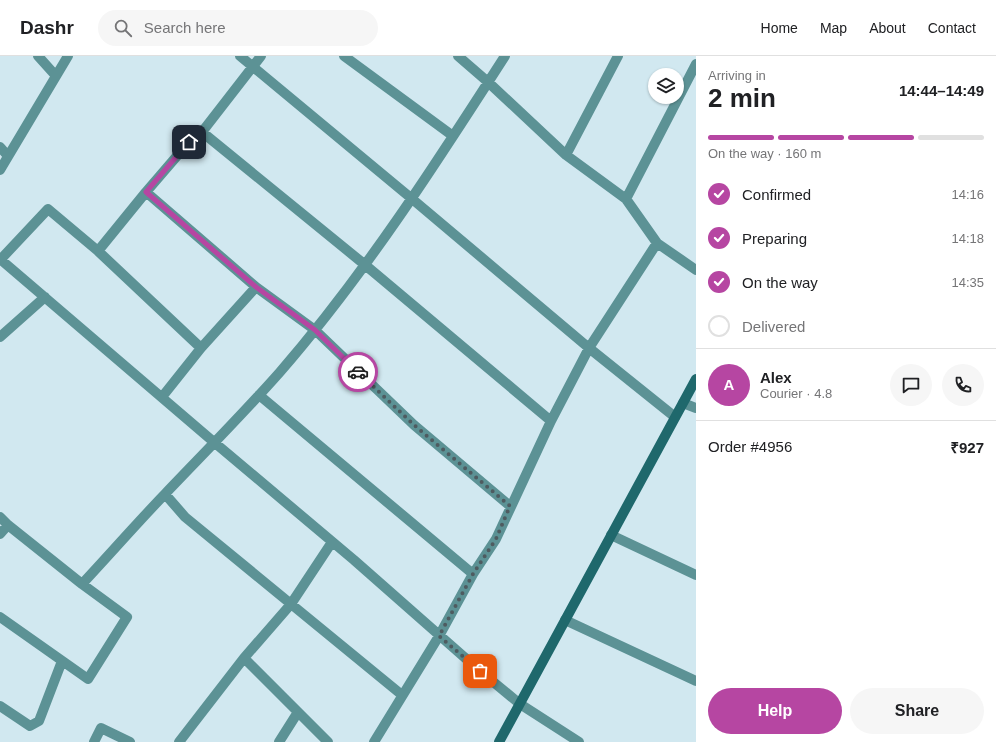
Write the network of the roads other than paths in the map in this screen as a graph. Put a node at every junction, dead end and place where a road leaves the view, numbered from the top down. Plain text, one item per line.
1 (38, 56) edge
2 (68, 56) edge
3 (240, 56) edge
4 (261, 56) edge
5 (344, 56) edge
6 (458, 56) edge
7 (505, 56) edge
8 (618, 56) edge
9 (696, 64) edge
10 (253, 66) junction
11 (56, 76) junction
12 (488, 82) junction
13 (202, 132) junction
14 (453, 136) junction
15 (0, 147) edge
16 (566, 155) junction
17 (8, 156) junction
18 (0, 170) edge
19 (146, 192) junction
20 (411, 198) junction
21 (626, 199) junction
22 (657, 243) junction
23 (98, 251) junction
24 (0, 259) edge
25 (364, 264) junction
26 (696, 270) edge
27 (256, 287) junction
28 (45, 297) junction
29 (315, 330) junction
30 (0, 337) edge
31 (201, 348) junction
32 (589, 348) junction
33 (696, 379) edge
34 (260, 395) junction
35 (162, 397) junction
36 (683, 403) junction
37 (696, 408) edge
38 (675, 417) junction
39 (552, 420) junction
40 (215, 444) junction
41 (164, 494) junction
42 (510, 506) junction
43 (0, 517) edge
44 (8, 525) junction
45 (0, 534) edge
46 (611, 535) junction
47 (332, 542) junction
48 (473, 574) junction
49 (696, 575) edge
50 (82, 584) junction
51 (291, 604) junction
52 (0, 617) edge
53 (566, 620) junction
54 (439, 636) junction
55 (244, 658) junction
56 (62, 661) junction
57 (696, 681) edge
58 (402, 695) junction
59 (520, 704) junction
60 (0, 706) edge
61 (298, 712) junction
62 (94, 742) edge
63 (130, 742) edge
64 (179, 742) edge
65 (280, 742) edge
66 (328, 742) edge
67 (374, 742) edge
68 (499, 742) edge
69 (579, 742) edge

1 - 11 street
2 - 11 street
3 - 10 street
4 - 10 street
5 - 14 street
6 - 12 street
7 - 12 street
8 - 16 street
9 - 21 street
10 - 13 street
10 - 20 street
11 - 17 street
12 - 14 street
12 - 16 street
13 - 19 street
13 - 25 street
14 - 20 street
15 - 17 street
16 - 21 street
17 - 18 street
19 - 23 street
19 - 27 street
20 - 25 street
20 - 32 street
21 - 22 street
22 - 26 street
22 - 32 street
23 - 24 street
23 - 31 street
24 - 28 street
25 - 29 street
25 - 39 street
27 - 29 street
27 - 31 street
28 - 30 street
28 - 35 street
29 - 34 street
29 - 42 street
31 - 35 street
32 - 38 street
32 - 39 street
33 - 36 street
34 - 40 street
34 - 48 street
35 - 40 street
36 - 37 street
36 - 38 street
38 - 46 street
39 - 42 street
40 - 41 street
40 - 47 street
41 - 50 street
41 - 51 street
42 - 48 street
43 - 44 street
44 - 45 street
44 - 50 street
46 - 49 street
46 - 53 street
47 - 51 street
47 - 54 street
48 - 54 street
50 - 56 street
51 - 55 street
51 - 58 street
52 - 56 street
53 - 57 street
53 - 59 street
54 - 58 street
54 - 59 street
55 - 61 street
55 - 64 street
56 - 60 street
58 - 67 street
59 - 68 street
59 - 69 street
61 - 65 street
61 - 66 street
62 - 63 street

